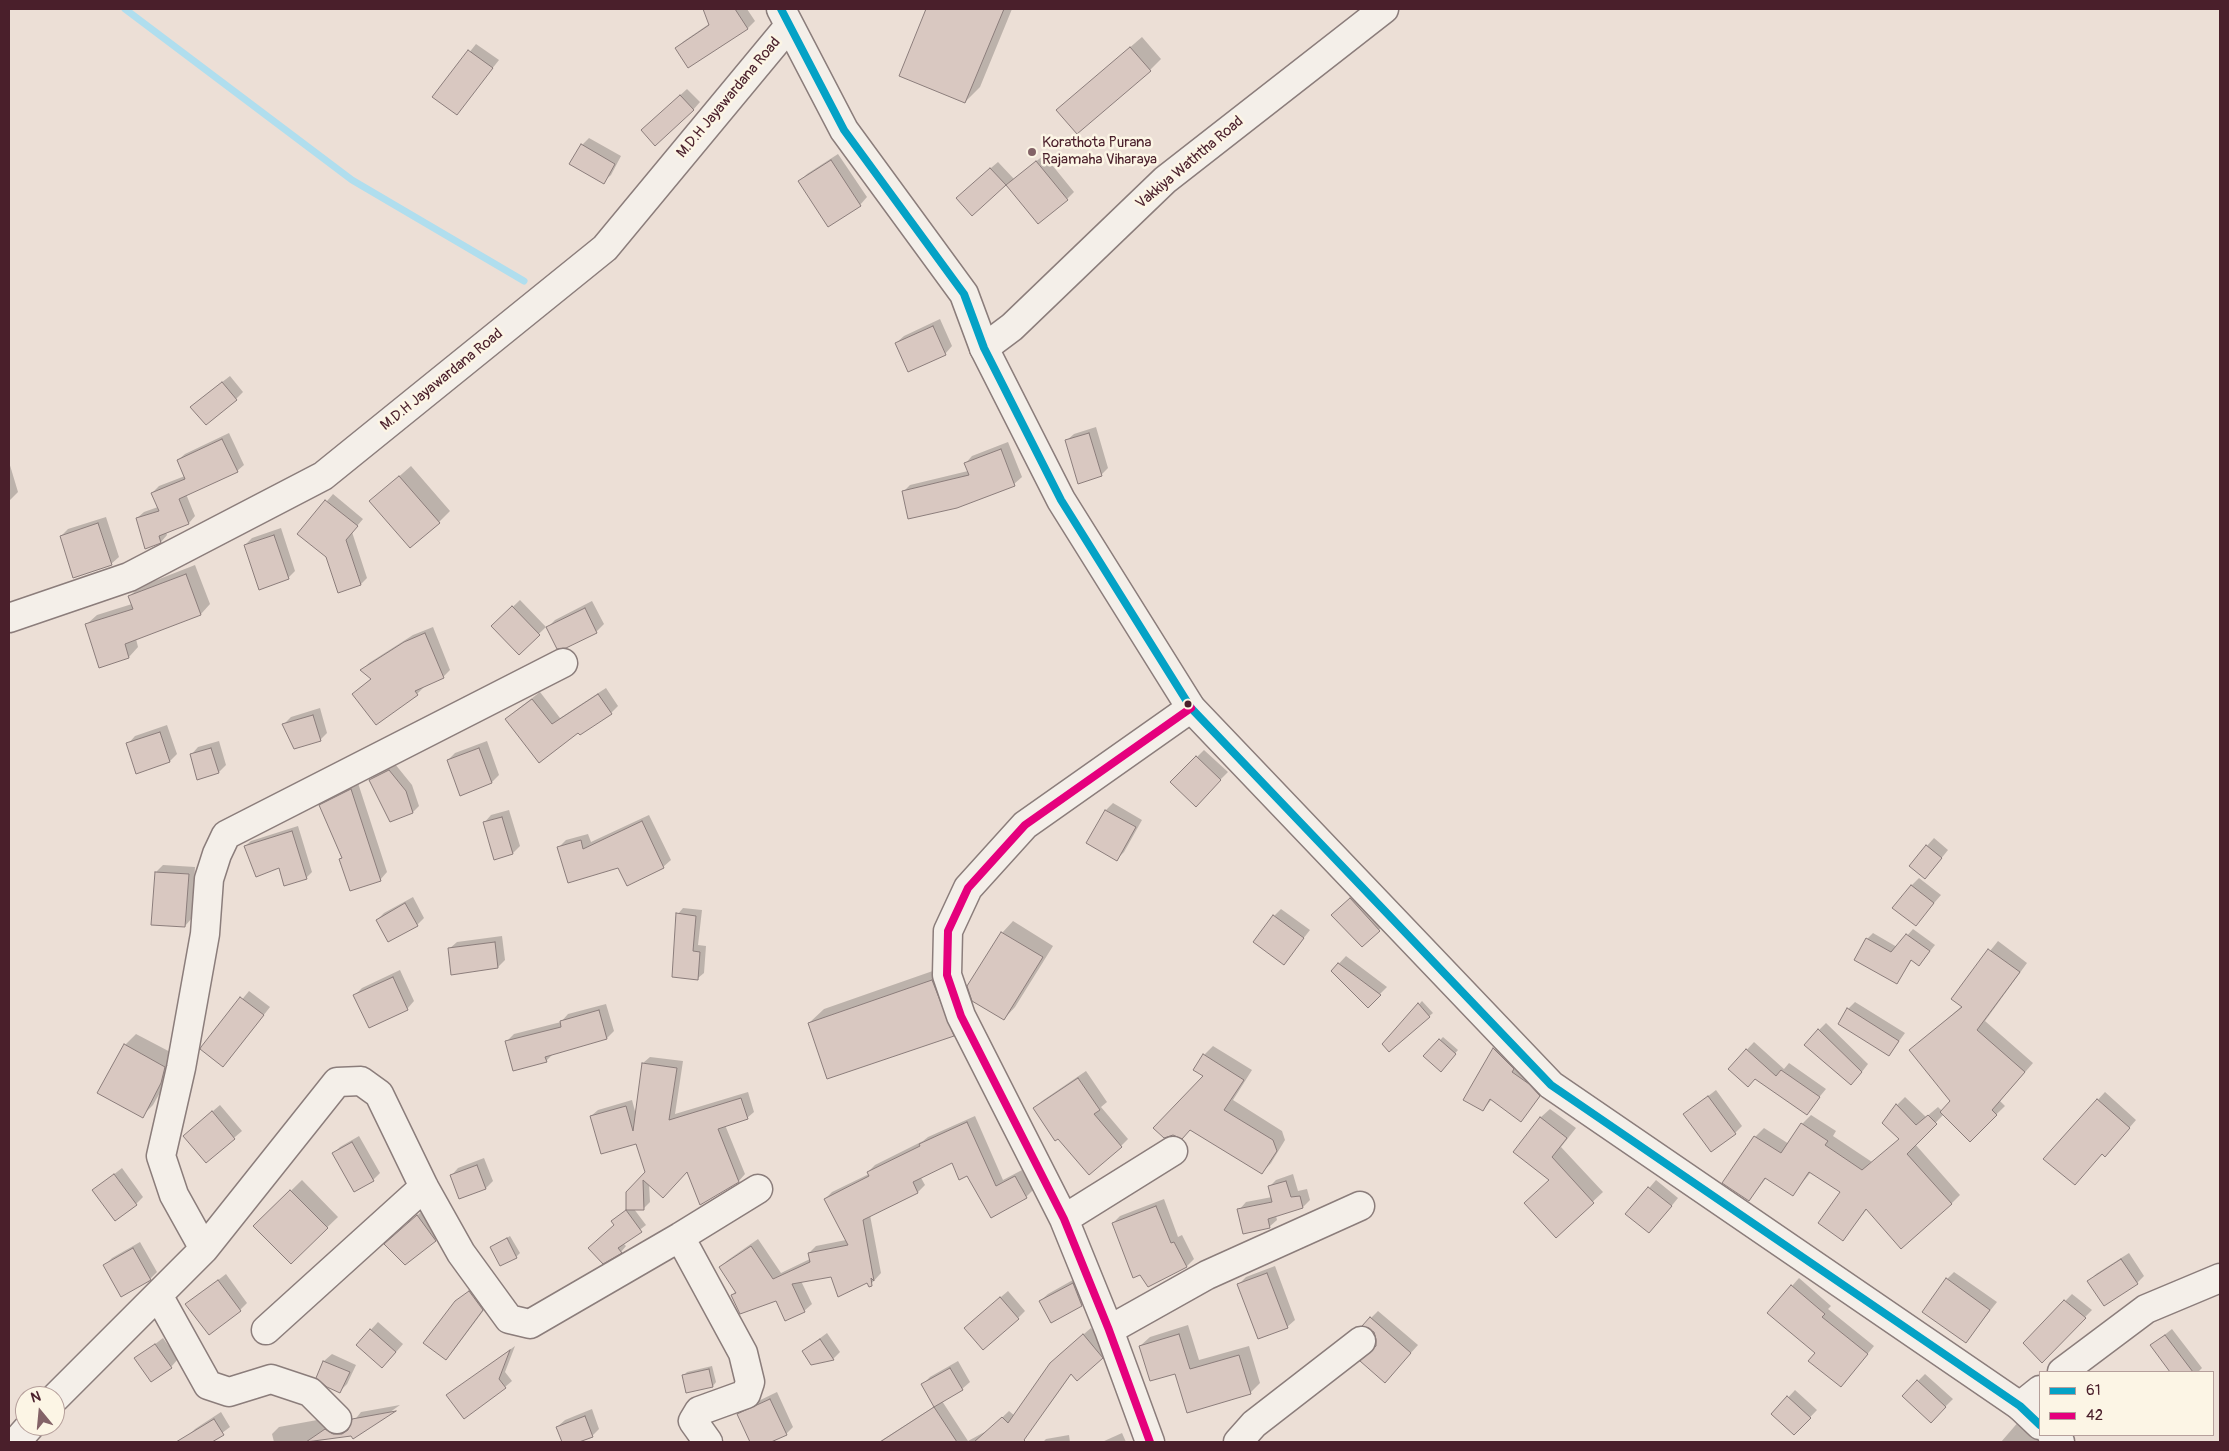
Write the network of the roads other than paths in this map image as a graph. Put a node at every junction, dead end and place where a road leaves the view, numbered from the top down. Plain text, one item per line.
1 (1384, 9) edge
2 (785, 17) edge
3 (984, 348) junction
4 (9, 618) edge
5 (564, 663) dead end
6 (1191, 708) junction
7 (1173, 1151) dead end
8 (424, 1187) junction
9 (758, 1189) dead end
10 (1360, 1206) dead end
11 (1064, 1219) junction
12 (680, 1237) junction
13 (204, 1249) junction
14 (2220, 1278) edge
15 (158, 1295) junction
16 (266, 1330) dead end
17 (1109, 1330) junction
18 (1361, 1341) dead end
19 (2063, 1371) edge
20 (65, 1388) edge
21 (2030, 1398) edge
22 (337, 1419) dead end
23 (2039, 1421) edge
24 (708, 1442) edge
25 (1150, 1442) edge
26 (1238, 1442) edge

1 - 3 street, Vakkiya Waththa Road
2 - 3 street
2 - 4 street, M.D.H Jayawardana Road
3 - 6 street
5 - 13 street
6 - 11 street
6 - 21 street
7 - 11 street
8 - 12 street
8 - 13 street
8 - 16 street
9 - 12 street
10 - 17 street
11 - 17 street
12 - 24 street
13 - 15 street
14 - 19 street
15 - 20 street
15 - 22 street
17 - 25 street
18 - 26 street
21 - 23 street

